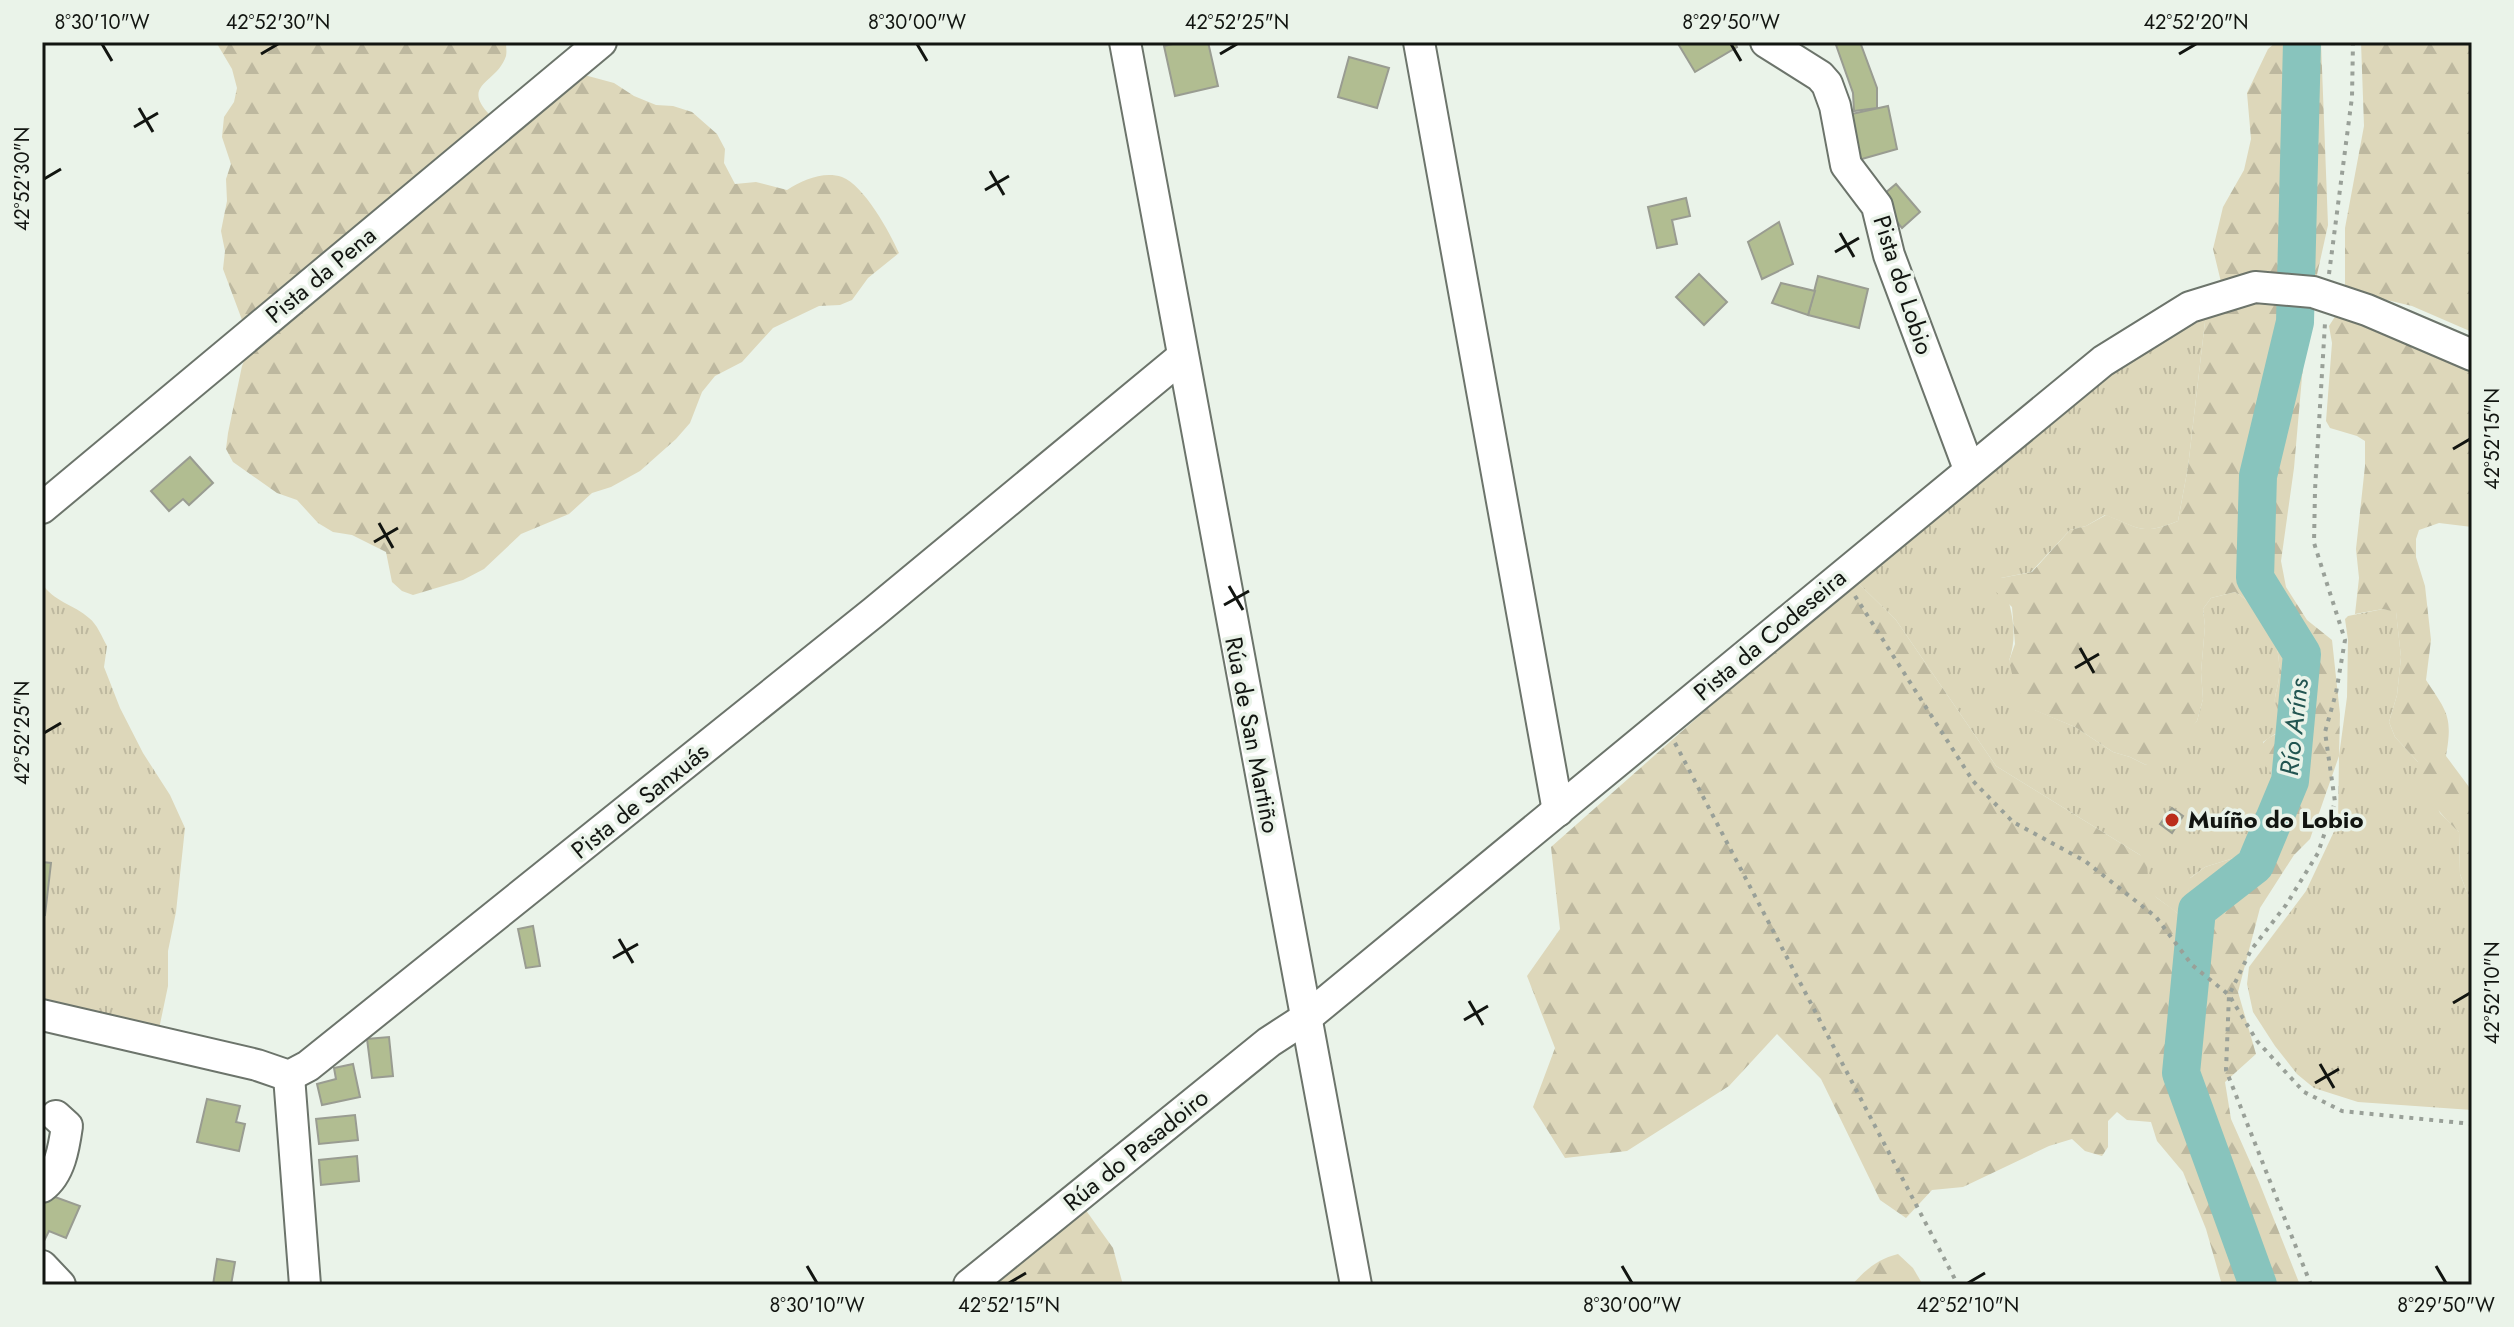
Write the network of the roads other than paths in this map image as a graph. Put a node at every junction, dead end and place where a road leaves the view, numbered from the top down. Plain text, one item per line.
1 (601, 42) edge
2 (1125, 42) edge
3 (1419, 42) edge
4 (1766, 42) edge
5 (2472, 355) edge
6 (1182, 357) junction
7 (1969, 469) junction
8 (42, 508) edge
9 (1558, 811) junction
10 (42, 1015) edge
11 (1306, 1018) junction
12 (289, 1076) junction
13 (56, 1116) dead end
14 (42, 1187) edge
15 (42, 1266) edge
16 (60, 1285) edge
17 (305, 1285) edge
18 (969, 1285) edge
19 (1356, 1285) edge

1 - 8 street, Pista da Pena
2 - 6 street, Rúa de San Martiño
3 - 9 street
4 - 7 street, Pista do Lobio
5 - 7 street, Pista da Codeseira
6 - 11 street, Rúa de San Martiño
6 - 12 street, Pista de Sanxuás
7 - 9 street, Pista da Codeseira
9 - 11 street, Pista da Codeseira
10 - 12 street
11 - 18 street, Rúa do Pasadoiro
11 - 19 street, Rúa de San Martiño
12 - 17 street
13 - 14 street
15 - 16 street

